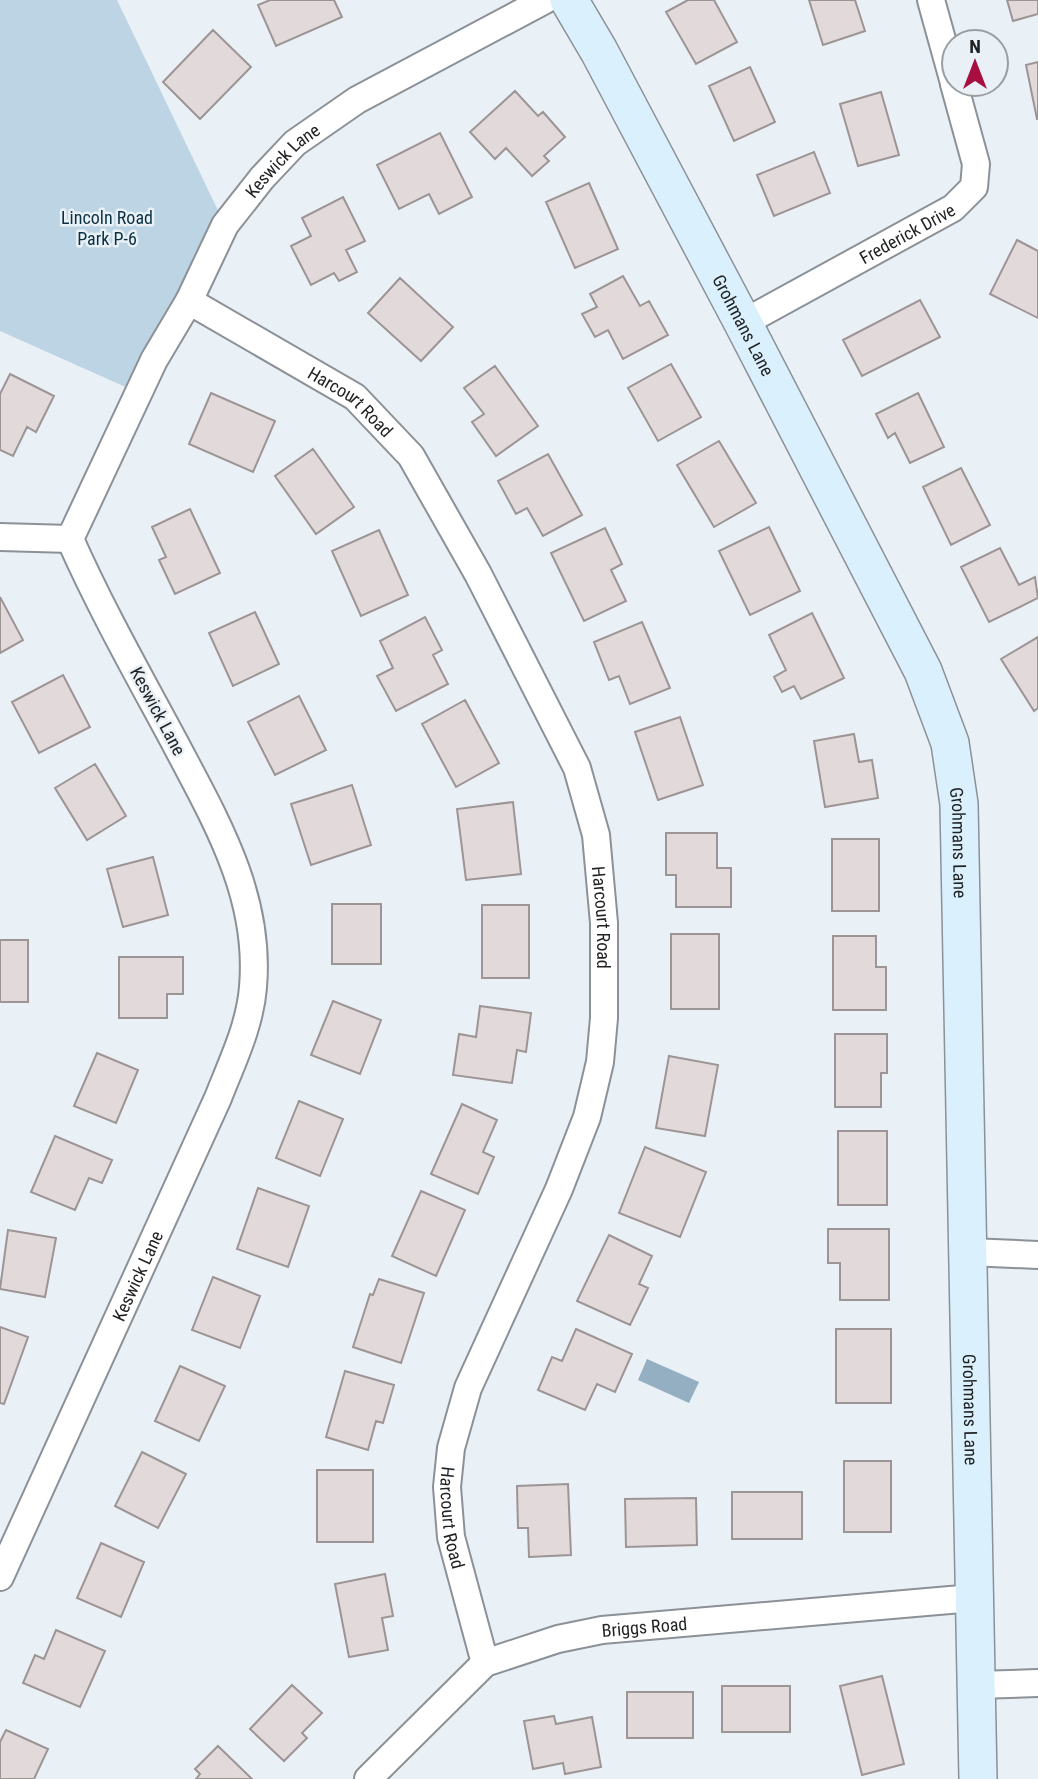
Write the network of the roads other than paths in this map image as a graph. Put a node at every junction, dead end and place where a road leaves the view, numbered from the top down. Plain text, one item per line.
1 (545, 0) edge
2 (569, 0) edge
3 (932, 0) edge
4 (940, 30) edge
5 (958, 98) edge
6 (189, 301) junction
7 (743, 323) junction
8 (0, 537) edge
9 (70, 540) junction
10 (969, 1252) junction
11 (1038, 1255) edge
12 (0, 1577) edge
13 (973, 1598) junction
14 (485, 1663) junction
15 (1038, 1683) edge
16 (976, 1685) junction
17 (368, 1779) edge
18 (978, 1779) edge

1 - 6 street, Keswick Lane
2 - 7 street, Grohmans Lane
3 - 4 street, Frederick Drive
5 - 7 street, Frederick Drive
6 - 9 street, Keswick Lane
6 - 14 street, Harcourt Road
7 - 10 street, Grohmans Lane
8 - 9 street
9 - 12 street, Keswick Lane
10 - 11 street
10 - 13 street, Grohmans Lane
13 - 14 street, Briggs Road
13 - 16 street, Grohmans Lane
14 - 17 street, Briggs Road
15 - 16 street
16 - 18 street, Grohmans Lane

